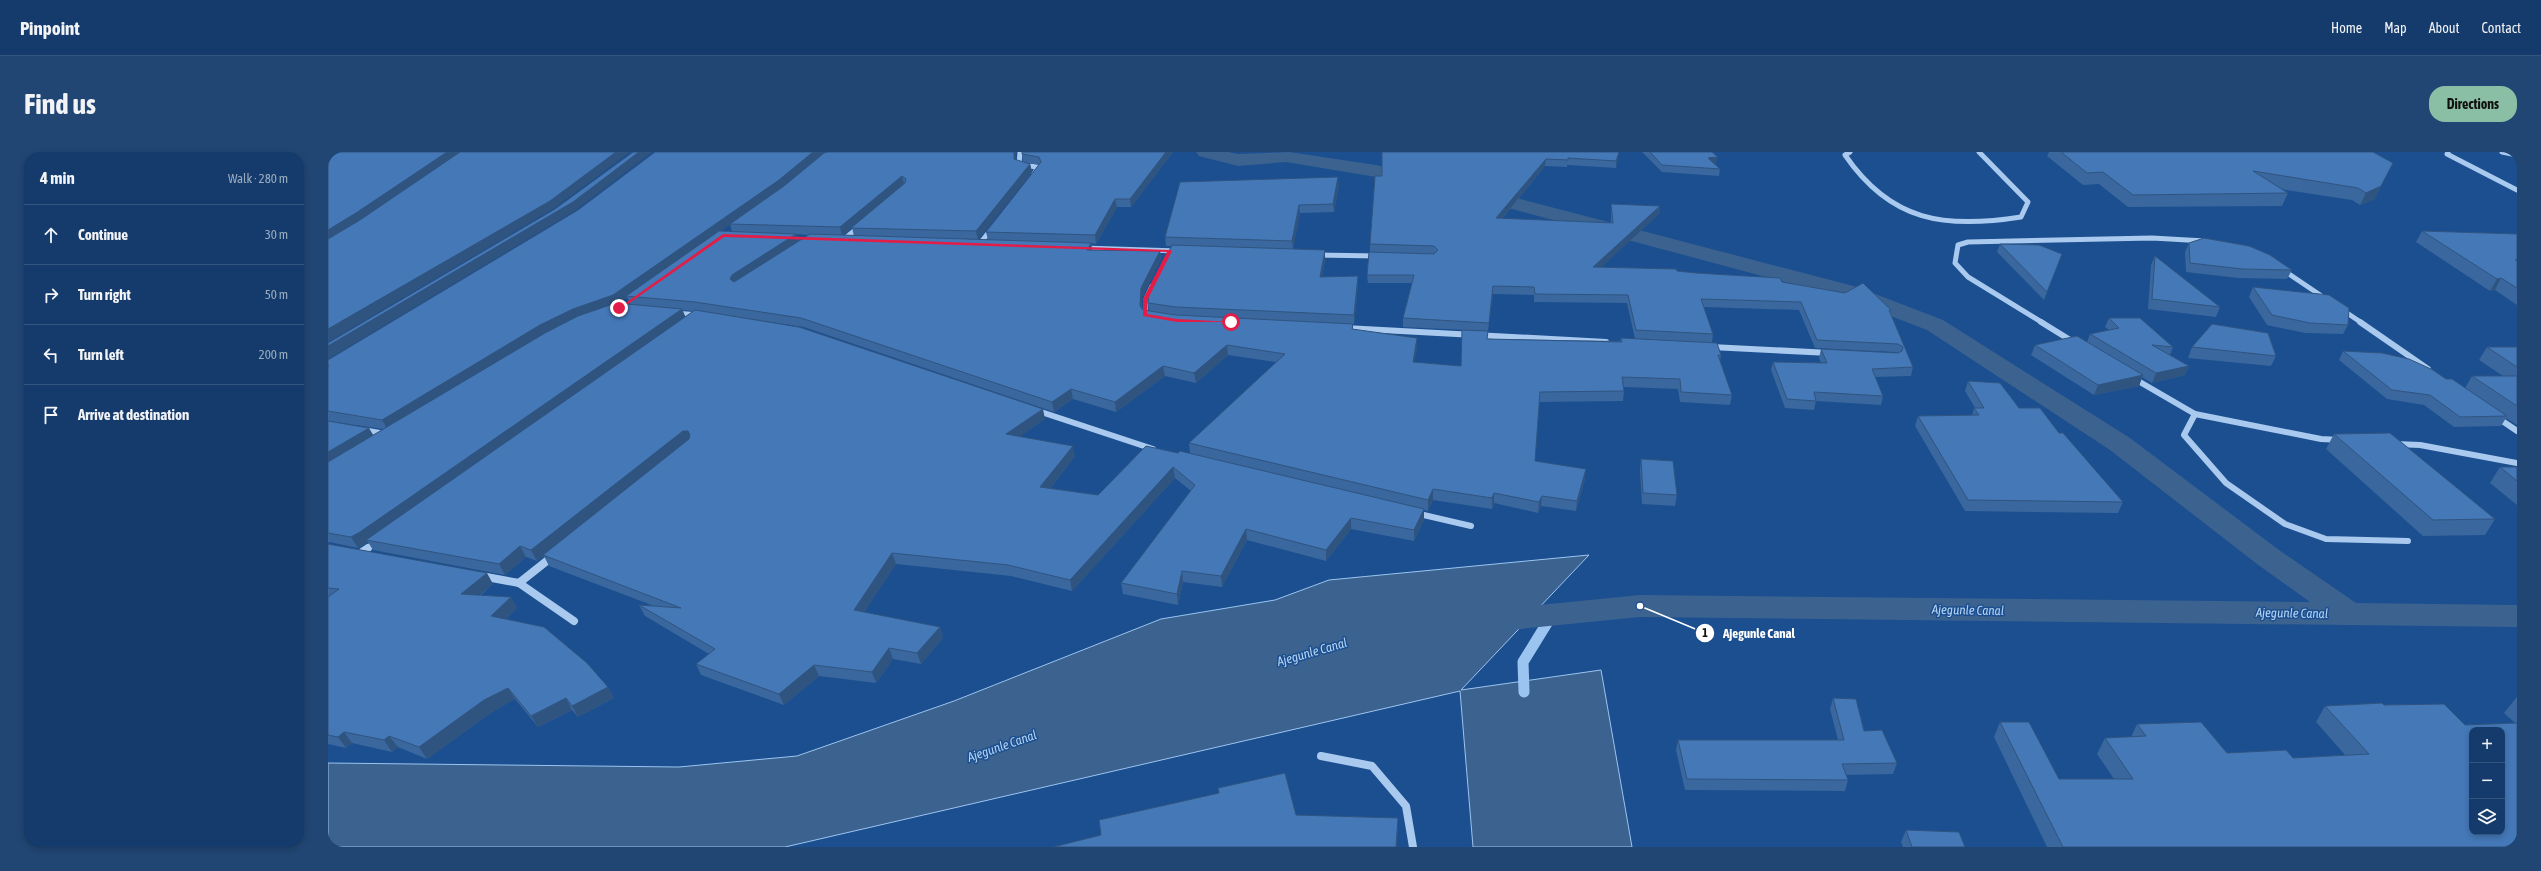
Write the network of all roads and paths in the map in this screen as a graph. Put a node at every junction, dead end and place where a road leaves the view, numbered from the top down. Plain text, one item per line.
1 (1020, 152) edge
2 (1850, 152) edge
3 (1979, 152) edge
4 (2448, 152) edge
5 (2502, 152) edge
6 (2517, 155) edge
7 (1029, 180) edge
8 (2517, 190) edge
9 (865, 222) edge
10 (997, 222) edge
11 (836, 241) edge
12 (842, 241) junction
13 (850, 241) edge
14 (2215, 241) edge
15 (971, 245) edge
16 (979, 245) junction
17 (986, 246) edge
18 (1074, 248) edge
19 (1170, 251) junction
20 (1185, 251) edge
21 (1310, 254) edge
22 (1388, 256) edge
23 (1166, 258) edge
24 (2280, 268) edge
25 (1156, 278) edge
26 (2331, 302) edge
27 (2337, 307) edge
28 (666, 312) edge
29 (698, 314) junction
30 (705, 316) edge
31 (1158, 318) edge
32 (685, 324) edge
33 (1342, 327) edge
34 (1611, 342) edge
35 (1706, 347) edge
36 (2082, 347) edge
37 (1841, 354) edge
38 (2434, 373) edge
39 (2129, 376) edge
40 (1028, 408) edge
41 (2491, 413) edge
42 (2195, 414) junction
43 (351, 428) edge
44 (396, 431) edge
45 (2517, 431) edge
46 (389, 435) junction
47 (2352, 441) edge
48 (375, 443) edge
49 (2390, 443) edge
50 (1164, 452) edge
51 (2517, 463) edge
52 (1410, 511) edge
53 (1472, 526) dead end
54 (382, 539) edge
55 (2408, 541) dead end
56 (562, 548) edge
57 (362, 553) edge
58 (472, 574) edge
59 (519, 583) junction
60 (574, 621) dead end
61 (1321, 756) dead end
62 (1413, 847) edge

1 - 7 street
2 - 3 street
4 - 8 street
5 - 6 street
9 - 12 street
10 - 16 street
11 - 12 street
12 - 13 street
14 - 36 street
15 - 16 street
16 - 17 street
18 - 19 street
19 - 20 street
19 - 23 street
21 - 22 street
24 - 26 street
25 - 31 street
27 - 38 street
28 - 29 street
29 - 30 street
29 - 32 street
33 - 34 street
35 - 37 street
39 - 42 street
40 - 50 street
41 - 45 street
42 - 47 street
42 - 55 street
43 - 46 street
44 - 46 street
46 - 48 street
49 - 51 street
52 - 53 street
54 - 57 street
56 - 59 street
58 - 59 street
59 - 60 street
61 - 62 street

